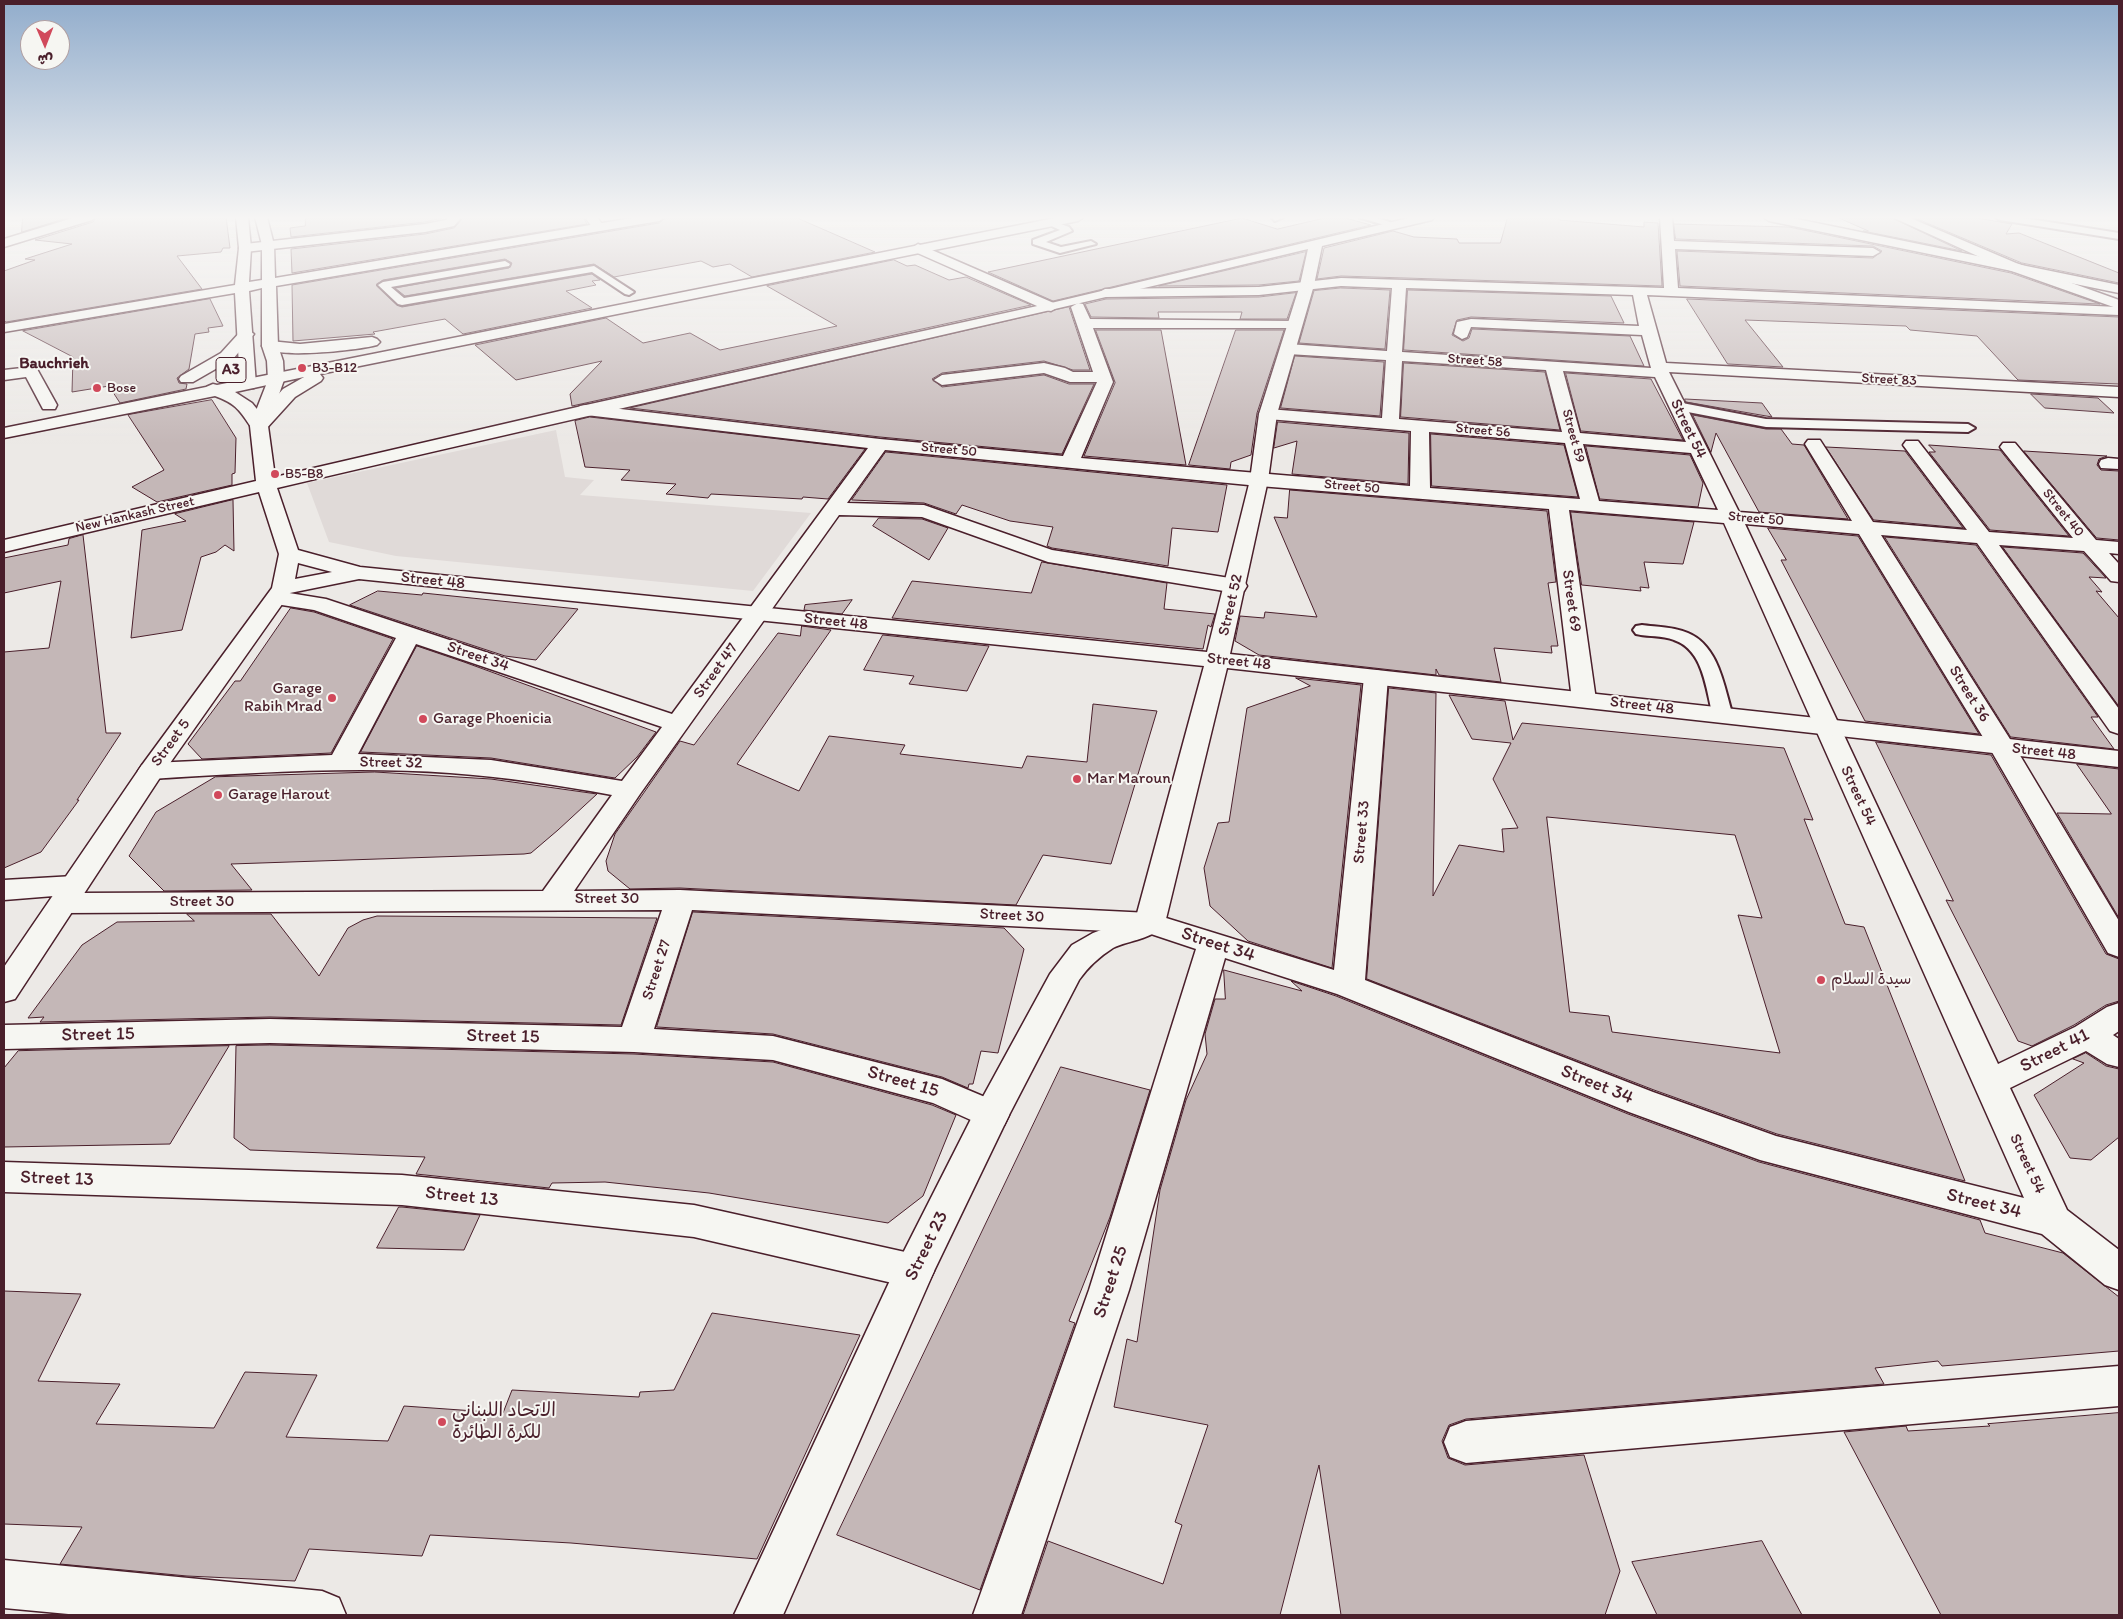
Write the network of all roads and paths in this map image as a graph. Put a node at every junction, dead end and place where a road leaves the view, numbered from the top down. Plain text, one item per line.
1 (215, 293) edge
2 (242, 293) edge
3 (269, 293) edge
4 (391, 293) edge
5 (457, 293) edge
6 (625, 293) edge
7 (701, 293) edge
8 (1018, 293) edge
9 (1104, 293) joint
10 (1139, 293) edge
11 (1304, 293) edge
12 (1399, 293) edge
13 (1639, 293) edge
14 (1685, 293) edge
15 (2085, 293) edge
16 (610, 295) dead end
17 (1076, 301) junction
18 (2119, 305) edge
19 (1051, 307) junction
20 (2119, 311) edge
21 (1084, 323) junction
22 (1295, 326) junction
23 (4, 328) edge
24 (1648, 331) junction
25 (246, 334) junction
26 (1462, 334) dead end
27 (377, 341) dead end
28 (1288, 349) junction
29 (273, 354) junction
30 (1395, 356) junction
31 (352, 364) junction
32 (1553, 366) junction
33 (247, 367) junction
34 (1660, 370) junction
35 (4, 375) edge
36 (1103, 377) junction
37 (186, 379) junction
38 (276, 380) junction
39 (942, 380) dead end
40 (169, 382) dead end
41 (248, 385) junction
42 (219, 391) junction
43 (2119, 392) edge
44 (68, 402) dead end
45 (49, 406) junction
46 (1677, 406) junction
47 (31, 409) dead end
48 (586, 410) junction
49 (1268, 414) junction
50 (1390, 424) junction
51 (259, 426) junction
52 (1420, 426) junction
53 (1968, 428) dead end
54 (4, 434) edge
55 (1574, 438) junction
56 (880, 444) junction
57 (1814, 444) dead end
58 (1912, 445) dead end
59 (2009, 447) dead end
60 (1697, 448) junction
61 (1070, 461) junction
62 (1259, 480) junction
63 (266, 484) junction
64 (1420, 492) junction
65 (1558, 503) junction
66 (1591, 506) junction
67 (834, 509) junction
68 (1731, 516) junction
69 (1866, 528) junction
70 (1982, 537) junction
71 (4, 546) edge
72 (2090, 546) junction
73 (2119, 548) edge
74 (289, 554) junction
75 (358, 574) junction
76 (2119, 576) edge
77 (1236, 586) junction
78 (280, 593) junction
79 (757, 614) junction
80 (1642, 630) dead end
81 (410, 634) junction
82 (1218, 660) junction
83 (1376, 677) junction
84 (1584, 700) junction
85 (1723, 716) junction
86 (678, 724) junction
87 (2119, 726) edge
88 (1826, 728) junction
89 (2002, 747) junction
90 (2119, 759) edge
91 (342, 762) junction
92 (151, 771) junction
93 (629, 790) junction
94 (4, 890) edge
95 (69, 894) junction
96 (554, 899) junction
97 (680, 900) junction
98 (1150, 923) junction
99 (1213, 944) junction
100 (2119, 946) edge
101 (1348, 986) junction
102 (4, 991) edge
103 (2119, 1015) edge
104 (2087, 1036) junction
105 (4, 1037) edge
106 (634, 1040) junction
107 (2119, 1055) edge
108 (1989, 1083) junction
109 (991, 1115) junction
110 (4, 1177) edge
111 (2053, 1221) junction
112 (914, 1271) junction
113 (2119, 1273) edge
114 (2119, 1386) edge
115 (1466, 1442) dead end
116 (4, 1584) edge
117 (322, 1615) edge
118 (758, 1615) edge
119 (997, 1615) edge

1 - 23 main road
2 - 25 main road
3 - 29 main road
4 - 5 lane
6 - 16 main road
7 - 31 main road, A3
8 - 19 main road
9 - 10 main road
9 - 17 main road, New Hankash Street
11 - 22 main road, Street 52
12 - 30 main road
13 - 24 main road, Street 54
14 - 20 main road
15 - 18 main road
17 - 19 main road, New Hankash Street
17 - 21 main road
19 - 48 main road, New Hankash Street
21 - 22 main road
21 - 36 main road
22 - 28 main road, Street 52
24 - 26 main road
24 - 34 main road, Street 54
25 - 33 main road
25 - 37 main road
27 - 29 main road
28 - 30 main road, Street 58
28 - 49 main road, Street 52
29 - 33 main road, A3
29 - 38 main road
30 - 32 main road, Street 58
30 - 50 main road
31 - 38 main road, A3
31 - 51 main road
32 - 34 main road, Street 58
32 - 55 main road, Street 59
33 - 37 main road, A3
33 - 41 main road
34 - 43 main road, Street 83
34 - 46 main road, Street 54
35 - 45 main road
36 - 39 main road
36 - 61 main road
37 - 40 main road, A3
37 - 42 main road
38 - 41 main road, A3
38 - 51 main road
41 - 42 main road, A3
42 - 51 main road
42 - 54 main road, A3
44 - 45 main road
45 - 47 main road
46 - 53 lane
46 - 60 main road, Street 54
48 - 56 main road, Street 50
48 - 63 main road, New Hankash Street
49 - 50 main road, Street 56
49 - 62 main road, Street 52
50 - 52 main road, Street 56
51 - 63 main road, Street 5
52 - 55 main road, Street 56
52 - 64 main road
55 - 60 main road, Street 56
55 - 66 main road, Street 59
56 - 61 main road, Street 50
56 - 67 main road, Street 47
57 - 69 main road, Street 36
58 - 70 main road
59 - 72 main road, Street 40
60 - 68 main road, Street 54
61 - 62 main road, Street 50
62 - 64 main road, Street 50
62 - 77 main road, Street 52
63 - 71 main road, New Hankash Street
63 - 74 main road, Street 5
64 - 65 main road, Street 50
65 - 66 main road, Street 50
65 - 84 main road, Street 69
66 - 68 main road, Street 50
67 - 77 main road
67 - 79 main road, Street 47
68 - 69 main road, Street 50
68 - 88 main road, Street 54
69 - 70 main road, Street 50
69 - 89 main road, Street 36
70 - 72 main road, Street 50
70 - 87 main road
72 - 73 main road, Street 50
72 - 76 main road, Street 40
74 - 75 main road, Street 48
74 - 78 main road, Street 5
75 - 78 main road, Street 48
75 - 79 main road, Street 48
77 - 82 main road, Street 52
78 - 81 main road, Street 34
78 - 92 main road, Street 5
79 - 82 main road, Street 48
79 - 86 main road, Street 47
80 - 85 lane
81 - 86 main road, Street 34
81 - 91 main road
82 - 83 main road, Street 48
82 - 98 main road, Street 52
83 - 84 main road, Street 48
83 - 101 main road, Street 33
84 - 85 main road, Street 48
85 - 88 main road, Street 48
86 - 93 main road, Street 47
88 - 89 main road, Street 48
88 - 108 main road, Street 54
89 - 90 main road, Street 48
89 - 100 main road, Street 36
91 - 92 main road, Street 32
91 - 93 main road, Street 32
92 - 95 main road, Street 5
93 - 96 main road, Street 47
94 - 95 main road, Street 30
95 - 96 main road, Street 30
95 - 102 main road, Street 5
96 - 97 main road, Street 30
97 - 98 main road, Street 30
97 - 106 main road, Street 27
98 - 99 main road, Street 34
98 - 109 main road, Street 23
99 - 101 main road, Street 34
99 - 119 main road, Street 25
101 - 111 main road, Street 34
103 - 104 main road, Street 41
104 - 107 main road
104 - 108 main road, Street 41
105 - 106 main road, Street 15
106 - 109 main road, Street 15
108 - 111 main road, Street 54
109 - 112 main road, Street 23
110 - 112 main road, Street 13
111 - 113 main road, Street 54
112 - 118 main road, Street 23
114 - 115 main road
116 - 117 main road

